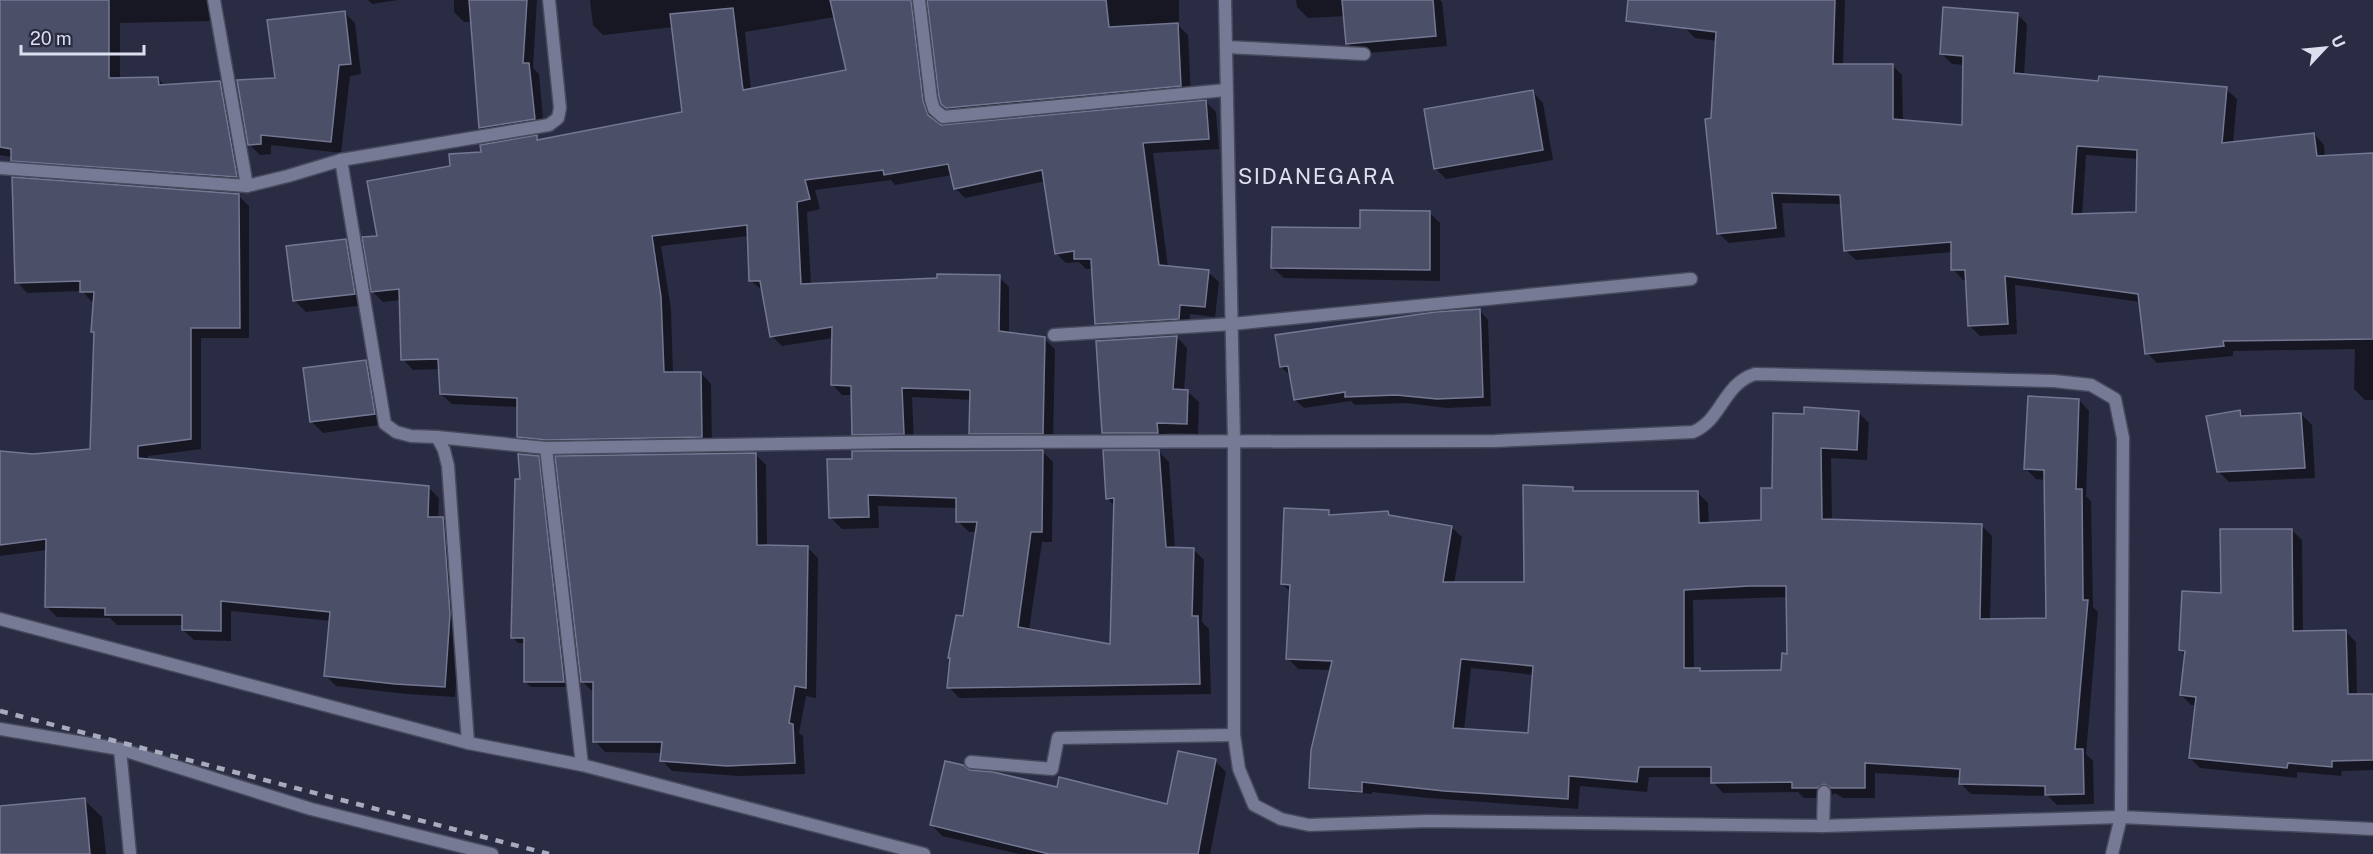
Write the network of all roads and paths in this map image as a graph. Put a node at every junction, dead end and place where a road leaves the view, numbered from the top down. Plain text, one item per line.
1 (214, 0) edge
2 (549, 0) edge
3 (919, 0) edge
4 (1225, 0) edge
5 (1226, 47) junction
6 (1364, 54) dead end
7 (1226, 90) junction
8 (340, 159) junction
9 (0, 168) edge
10 (247, 186) junction
11 (1691, 279) dead end
12 (1232, 324) junction
13 (1054, 335) dead end
14 (437, 437) junction
15 (1234, 440) junction
16 (546, 448) junction
17 (0, 619) edge
18 (0, 729) edge
19 (1234, 735) junction
20 (468, 743) junction
21 (120, 749) junction
22 (971, 762) dead end
23 (582, 765) junction
24 (1824, 792) dead end
25 (2121, 817) junction
26 (1823, 826) junction
27 (2373, 830) edge
28 (130, 854) edge
29 (492, 854) edge
30 (924, 854) edge
31 (2112, 854) edge

1 - 10 street
2 - 8 street
3 - 7 street
4 - 5 street
5 - 6 street
5 - 7 street
7 - 12 street
8 - 10 street
8 - 14 street
9 - 10 street
11 - 12 street
12 - 13 street
12 - 15 street
14 - 16 street
14 - 20 street
15 - 16 street
15 - 19 street
15 - 25 street
16 - 23 street
17 - 20 street
18 - 21 street
19 - 22 street
19 - 26 street
20 - 23 street
21 - 28 street
21 - 29 street
23 - 30 street
24 - 26 street
25 - 26 street
25 - 27 street
25 - 31 street

